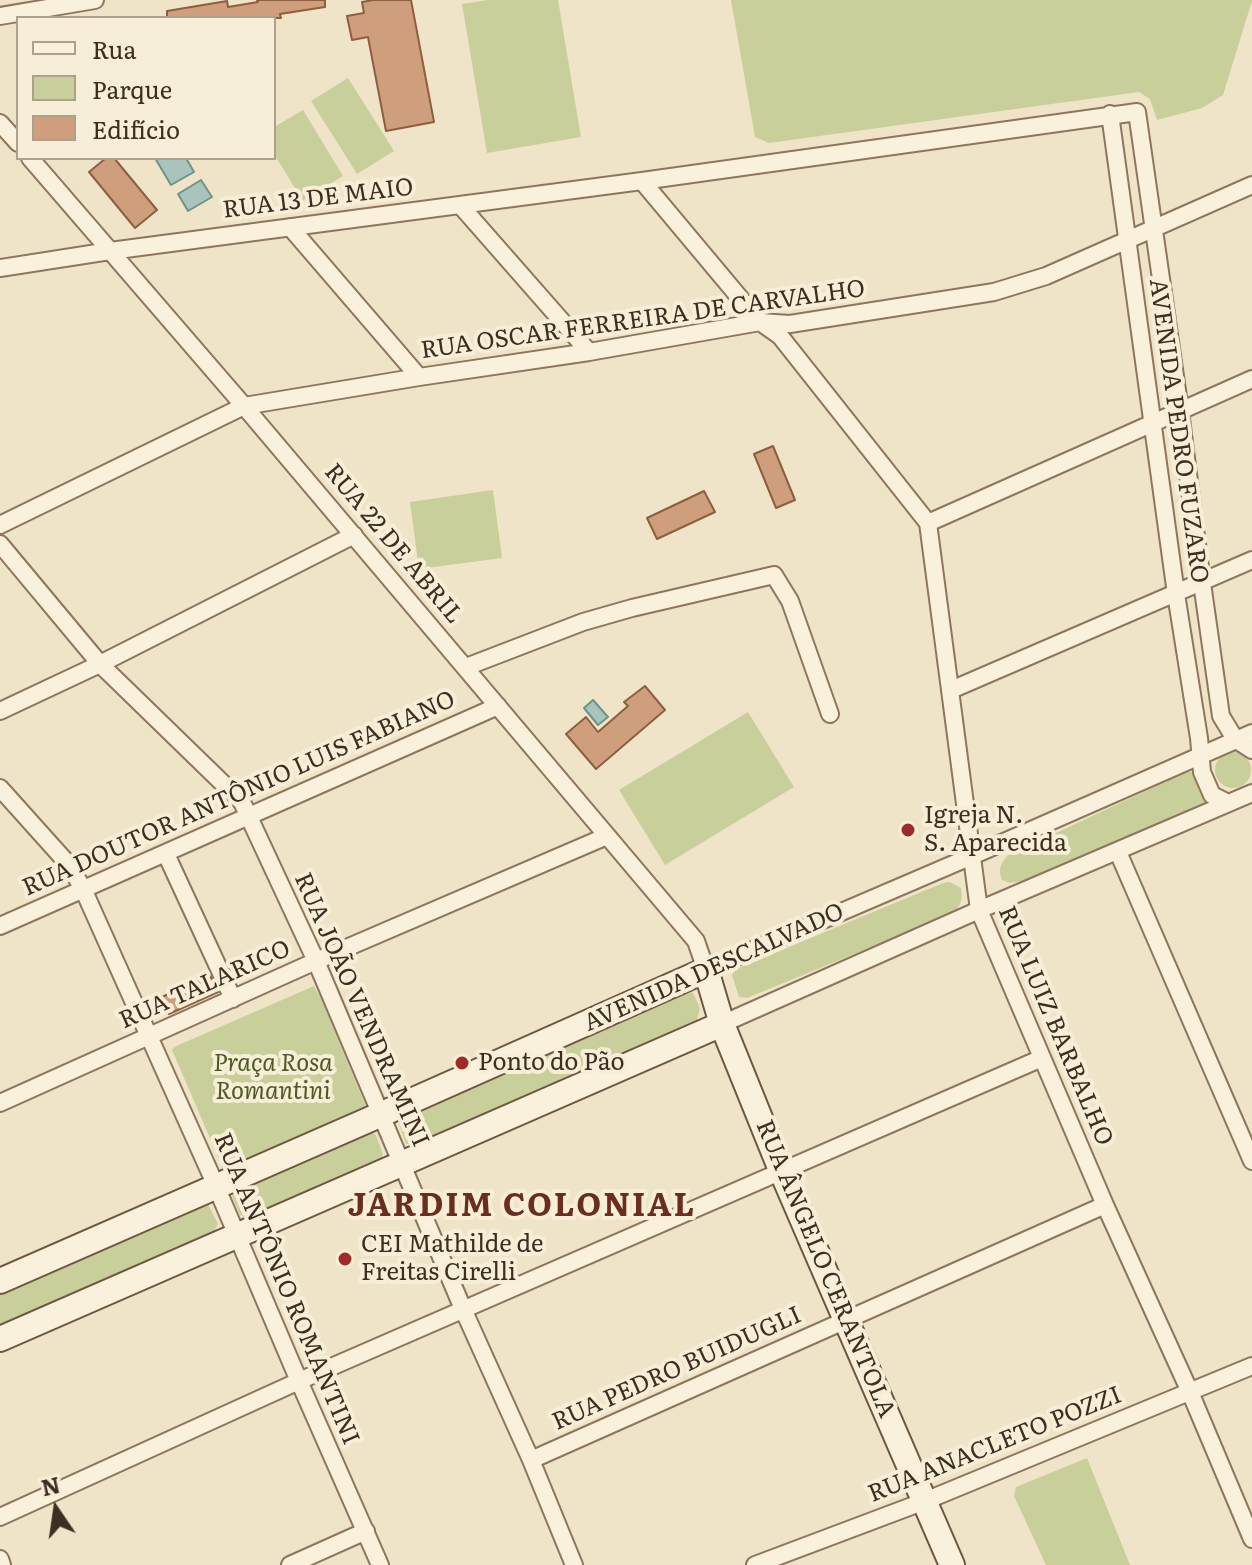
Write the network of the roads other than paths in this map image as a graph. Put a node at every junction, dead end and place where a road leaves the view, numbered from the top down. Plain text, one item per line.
1 (95, 0) edge
2 (0, 16) edge
3 (1137, 112) joint
4 (1110, 114) junction
5 (0, 123) edge
6 (16, 141) edge
7 (32, 160) edge
8 (642, 181) junction
9 (1252, 185) edge
10 (460, 205) junction
11 (290, 227) junction
12 (1154, 228) junction
13 (1127, 240) junction
14 (110, 251) junction
15 (0, 268) edge
16 (760, 322) junction
17 (589, 352) junction
18 (419, 377) junction
19 (1252, 379) edge
20 (244, 406) junction
21 (1180, 411) junction
22 (1153, 424) junction
23 (928, 523) junction
24 (0, 525) edge
25 (354, 535) junction
26 (0, 544) edge
27 (1252, 560) edge
28 (1202, 583) junction
29 (1176, 594) junction
30 (100, 664) junction
31 (466, 667) junction
32 (951, 690) junction
33 (498, 706) junction
34 (0, 711) edge
35 (830, 714) dead end
36 (1252, 733) edge
37 (1235, 739) junction
38 (1252, 750) edge
39 (1201, 755) junction
40 (0, 788) edge
41 (1252, 793) edge
42 (1228, 803) junction
43 (248, 817) junction
44 (607, 836) junction
45 (1118, 852) junction
46 (166, 854) junction
47 (972, 856) junction
48 (84, 891) junction
49 (979, 910) junction
50 (0, 926) edge
51 (316, 961) junction
52 (706, 970) junction
53 (233, 999) junction
54 (722, 1024) junction
55 (149, 1036) junction
56 (1042, 1058) junction
57 (0, 1103) edge
58 (382, 1114) junction
59 (1252, 1161) edge
60 (402, 1163) junction
61 (781, 1170) junction
62 (216, 1186) junction
63 (1105, 1205) junction
64 (237, 1234) junction
65 (0, 1281) edge
66 (463, 1309) junction
67 (847, 1319) junction
68 (0, 1339) edge
69 (1252, 1366) edge
70 (299, 1381) junction
71 (1190, 1392) junction
72 (531, 1460) junction
73 (925, 1501) junction
74 (0, 1517) edge
75 (366, 1531) junction
76 (1252, 1539) edge
77 (0, 1559) edge
78 (760, 1564) edge
79 (2, 1565) edge
80 (290, 1565) edge
81 (380, 1565) edge
82 (574, 1565) edge
83 (952, 1565) edge

1 - 2 street
3 - 4 street, RUA 13 DE MAIO
3 - 12 street, AVENIDA PEDRO FUZARO
4 - 8 street, RUA 13 DE MAIO
4 - 13 street, AVENIDA PEDRO FUZARO
5 - 6 street
7 - 14 street, RUA 22 DE ABRIL
8 - 10 street, RUA 13 DE MAIO
8 - 16 street
9 - 12 street, RUA OSCAR FERREIRA DE CARVALHO
10 - 11 street, RUA 13 DE MAIO
10 - 17 street
11 - 14 street, RUA 13 DE MAIO
11 - 18 street
12 - 13 street, RUA OSCAR FERREIRA DE CARVALHO
12 - 21 street, AVENIDA PEDRO FUZARO
13 - 16 street, RUA OSCAR FERREIRA DE CARVALHO
13 - 22 street, AVENIDA PEDRO FUZARO
14 - 15 street, RUA 13 DE MAIO
14 - 20 street, RUA 22 DE ABRIL
16 - 17 street, RUA OSCAR FERREIRA DE CARVALHO
16 - 23 street
17 - 18 street, RUA OSCAR FERREIRA DE CARVALHO
18 - 20 street, RUA OSCAR FERREIRA DE CARVALHO
19 - 21 street
20 - 24 street, RUA OSCAR FERREIRA DE CARVALHO
20 - 25 street, RUA 22 DE ABRIL
21 - 22 street
21 - 28 street, AVENIDA PEDRO FUZARO
22 - 23 street
22 - 29 street, AVENIDA PEDRO FUZARO
23 - 32 street, RUA LUIZ BARBALHO
25 - 30 street
25 - 31 street, RUA 22 DE ABRIL
26 - 30 street, RUA JOÃO VENDRAMINI
27 - 28 street
28 - 29 street
28 - 37 street, AVENIDA PEDRO FUZARO
29 - 32 street
29 - 39 street, AVENIDA PEDRO FUZARO
30 - 34 street
30 - 43 street, RUA JOÃO VENDRAMINI
31 - 33 street, RUA 22 DE ABRIL
31 - 35 street
32 - 47 street, RUA LUIZ BARBALHO
33 - 43 street, RUA DOUTOR ANTÔNIO LUIS FABIANO
33 - 44 street, RUA 22 DE ABRIL
36 - 37 street, AVENIDA DESCALVADO
37 - 38 street
37 - 39 street, AVENIDA DESCALVADO
39 - 42 street, AVENIDA PEDRO FUZARO
39 - 47 street, AVENIDA DESCALVADO
40 - 48 street, RUA ANTÔNIO ROMANTINI
41 - 42 street
42 - 45 street
43 - 46 street, RUA DOUTOR ANTÔNIO LUIS FABIANO
43 - 51 street, RUA JOÃO VENDRAMINI
44 - 51 street, RUA TALARICO
44 - 52 street, RUA 22 DE ABRIL
45 - 49 street
45 - 59 street
46 - 48 street, RUA DOUTOR ANTÔNIO LUIS FABIANO
46 - 53 street
47 - 49 street, RUA LUIZ BARBALHO
47 - 52 street, AVENIDA DESCALVADO
48 - 50 street, RUA DOUTOR ANTÔNIO LUIS FABIANO
48 - 55 street, RUA ANTÔNIO ROMANTINI
49 - 54 street
49 - 56 street, RUA LUIZ BARBALHO
51 - 53 street, RUA TALARICO
51 - 58 street, RUA JOÃO VENDRAMINI
52 - 54 street, RUA ÂNGELO CERANTOLA
52 - 58 street, AVENIDA DESCALVADO
53 - 55 street, RUA TALARICO
54 - 60 street
54 - 61 street, RUA ÂNGELO CERANTOLA
55 - 57 street, RUA TALARICO
55 - 62 street, RUA ANTÔNIO ROMANTINI
56 - 61 street
56 - 63 street, RUA LUIZ BARBALHO
58 - 60 street, RUA JOÃO VENDRAMINI
58 - 62 street, AVENIDA DESCALVADO
60 - 64 street
60 - 66 street, RUA JOÃO VENDRAMINI
61 - 66 street
61 - 67 street, RUA ÂNGELO CERANTOLA
62 - 64 street, RUA ANTÔNIO ROMANTINI
62 - 65 street, AVENIDA DESCALVADO
63 - 67 street, RUA PEDRO BUIDUGLI
63 - 71 street, RUA LUIZ BARBALHO
64 - 68 street
64 - 70 street, RUA ANTÔNIO ROMANTINI
66 - 70 street
66 - 72 street, RUA JOÃO VENDRAMINI
67 - 72 street, RUA PEDRO BUIDUGLI
67 - 73 street, RUA ÂNGELO CERANTOLA
69 - 71 street, RUA ANACLETO POZZI
70 - 74 street
70 - 75 street, RUA ANTÔNIO ROMANTINI
71 - 73 street, RUA ANACLETO POZZI
71 - 76 street, RUA LUIZ BARBALHO
72 - 82 street, RUA JOÃO VENDRAMINI
73 - 78 street, RUA ANACLETO POZZI
73 - 83 street, RUA ÂNGELO CERANTOLA
75 - 80 street
75 - 81 street, RUA ANTÔNIO ROMANTINI
77 - 79 street

